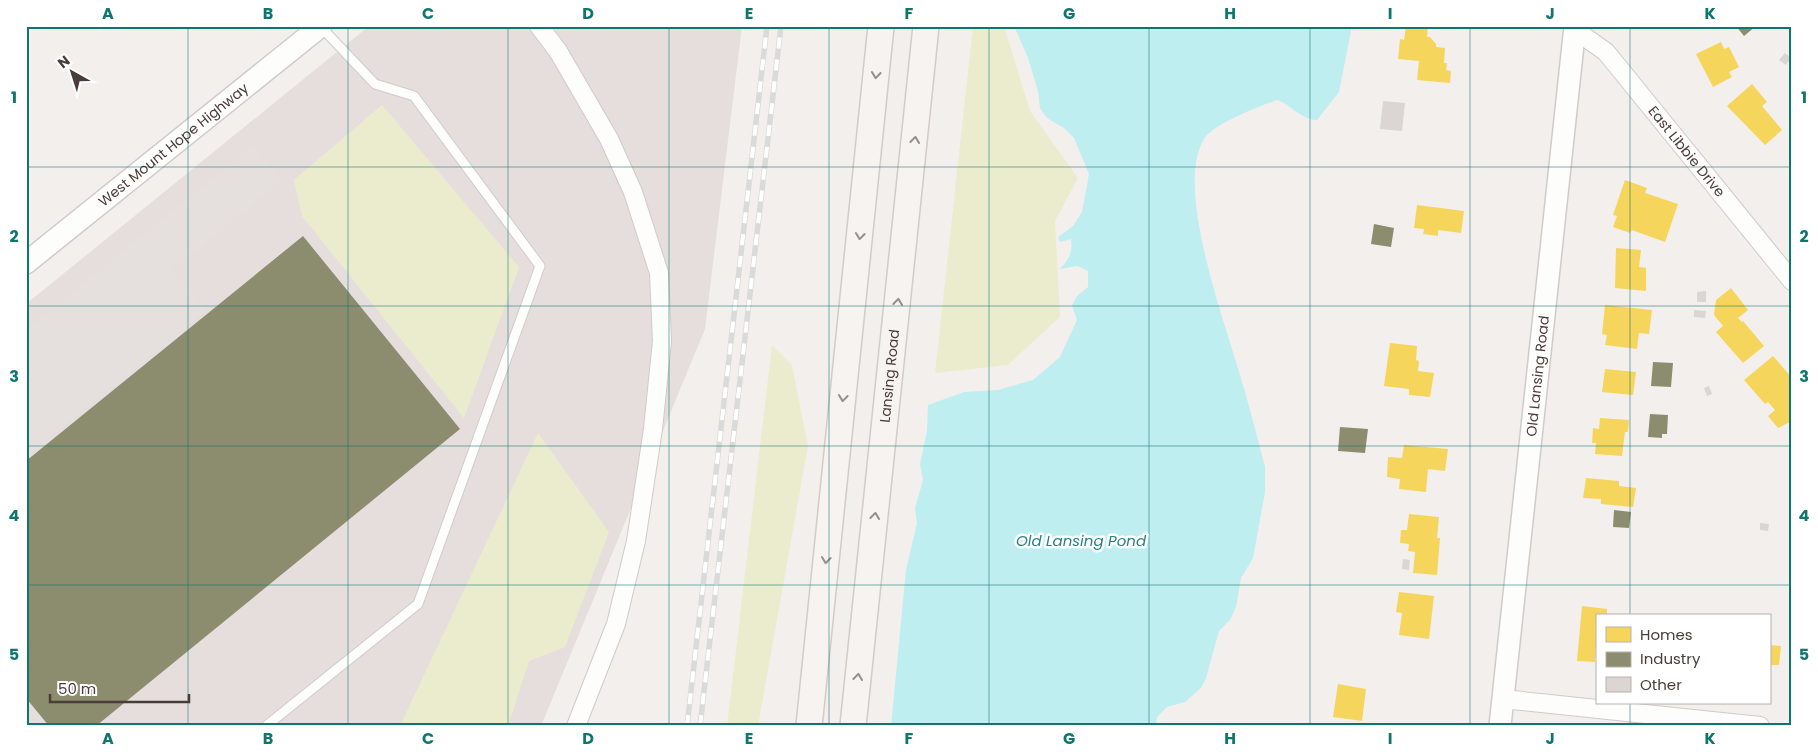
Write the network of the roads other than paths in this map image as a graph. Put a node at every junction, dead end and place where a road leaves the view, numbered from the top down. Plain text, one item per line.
1 (321, 26) edge
2 (539, 26) edge
3 (881, 26) edge
4 (926, 26) edge
5 (1575, 28) edge
6 (26, 263) edge
7 (1792, 281) edge
8 (1503, 699) junction
9 (266, 726) edge
10 (576, 726) edge
11 (809, 726) edge
12 (853, 726) edge
13 (1500, 726) edge
14 (1760, 726) edge

1 - 6 street, West Mount Hope Highway
1 - 9 lane
2 - 10 street
3 -> 11 main road
12 -> 4 main road, Lansing Road
5 - 7 street, East Libbie Drive
5 - 8 street, Old Lansing Road
8 - 13 street, Old Lansing Road
8 - 14 street

